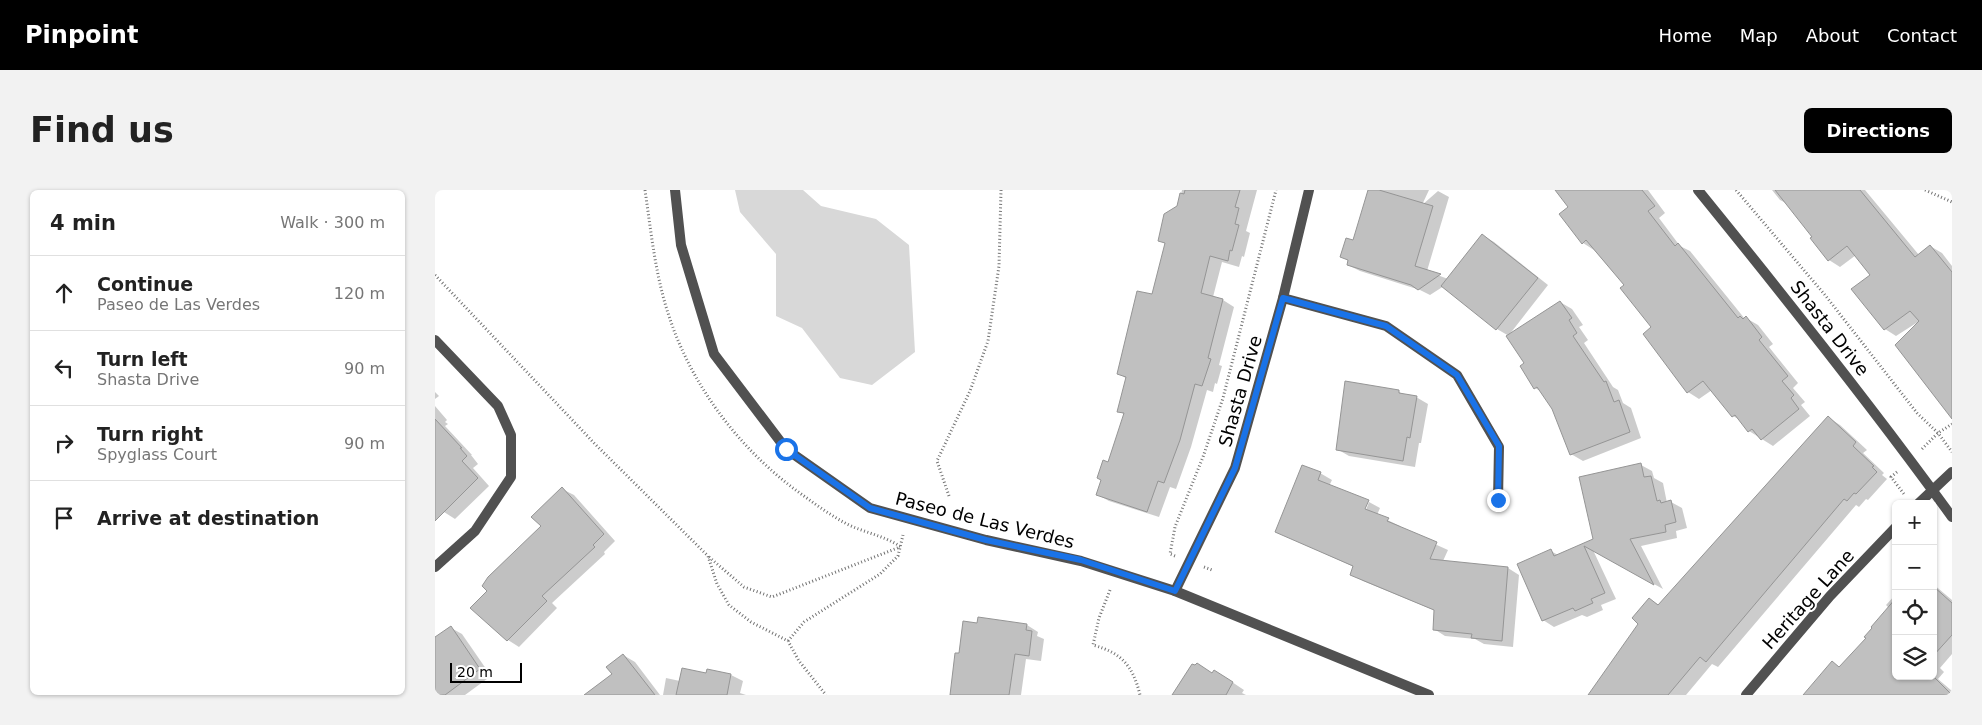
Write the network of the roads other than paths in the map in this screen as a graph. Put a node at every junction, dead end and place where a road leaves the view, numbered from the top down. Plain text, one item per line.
1 (675, 190) edge
2 (1309, 190) edge
3 (1698, 190) edge
4 (1283, 298) junction
5 (435, 340) edge
6 (1952, 472) edge
7 (1932, 489) junction
8 (1498, 500) dead end
9 (1922, 500) edge
10 (1952, 517) edge
11 (1892, 531) edge
12 (435, 567) edge
13 (1175, 591) junction
14 (1429, 695) edge
15 (1746, 695) edge

1 - 13 street, Paseo de Las Verdes
2 - 4 street, Shasta Drive
3 - 7 street, Shasta Drive
4 - 8 street
4 - 13 street, Shasta Drive
5 - 12 street
6 - 7 street
7 - 9 street
7 - 10 street, Shasta Drive
11 - 15 street, Heritage Lane
13 - 14 street, Paseo de Las Verdes

